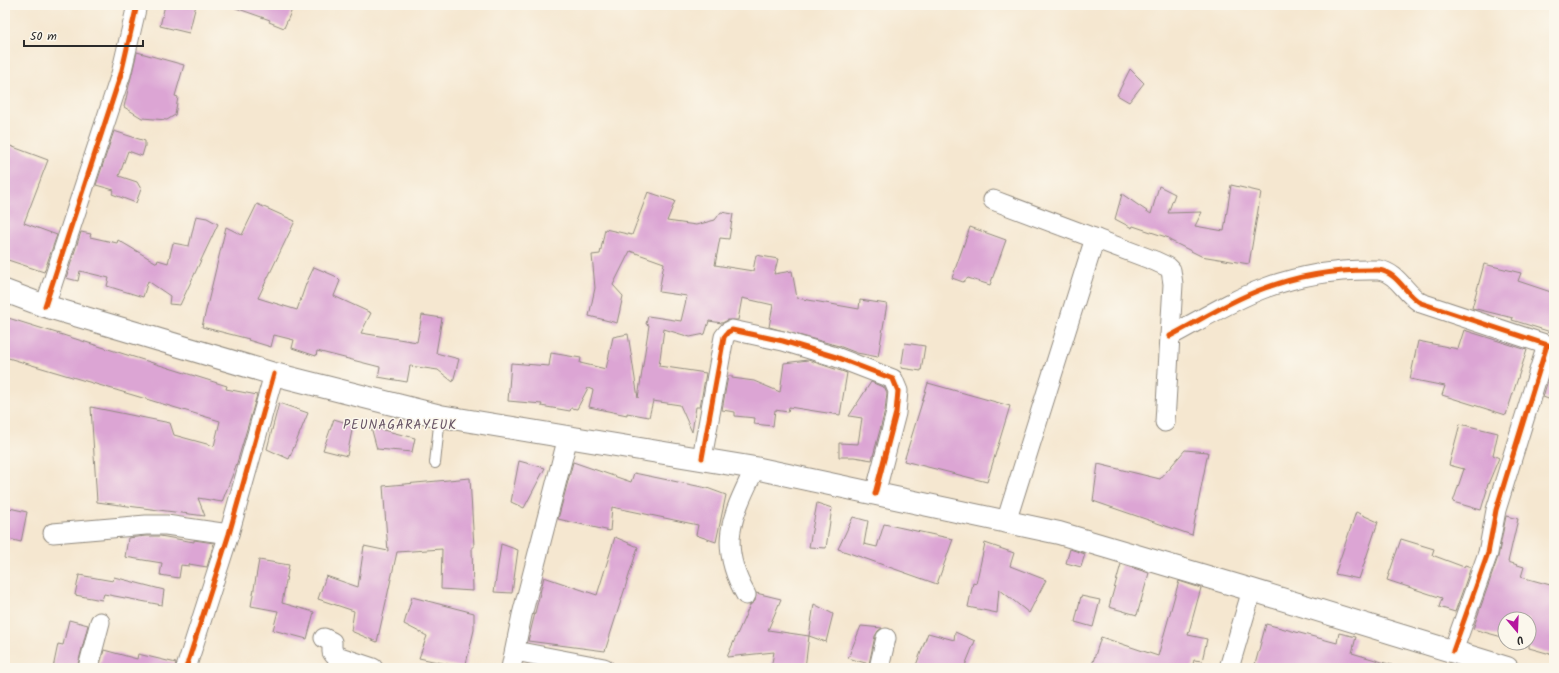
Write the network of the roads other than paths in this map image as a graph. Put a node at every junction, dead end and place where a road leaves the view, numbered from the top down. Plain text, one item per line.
1 (137, 5) edge
2 (993, 200) dead end
3 (1095, 238) junction
4 (5, 291) edge
5 (45, 306) junction
6 (1170, 336) junction
7 (1551, 346) edge
8 (274, 374) junction
9 (440, 416) junction
10 (1165, 422) dead end
11 (568, 437) junction
12 (702, 458) junction
13 (435, 463) dead end
14 (755, 468) junction
15 (875, 494) junction
16 (1006, 522) junction
17 (53, 534) dead end
18 (229, 534) junction
19 (1252, 590) junction
20 (746, 595) dead end
21 (100, 622) dead end
22 (324, 638) dead end
23 (886, 638) dead end
24 (1453, 651) junction
25 (513, 660) edge
26 (1479, 664) edge
27 (88, 668) edge
28 (186, 668) edge
29 (373, 668) edge
30 (604, 668) edge
31 (879, 668) edge
32 (1229, 668) edge
33 (1507, 668) edge

1 - 5 street
2 - 3 street
3 - 6 street
3 - 16 street
4 - 5 highway
5 - 8 highway
6 - 7 street
6 - 10 street
7 - 24 street
8 - 9 highway
8 - 18 street
9 - 11 highway
9 - 13 lane
11 - 12 highway
11 - 25 street
12 - 14 highway
12 - 15 street
14 - 15 highway
14 - 20 street
15 - 16 highway
16 - 19 highway
17 - 18 street
18 - 28 street
19 - 24 highway
19 - 32 street
21 - 27 street
22 - 29 street
23 - 31 street
24 - 26 highway
25 - 30 street
26 - 33 highway

